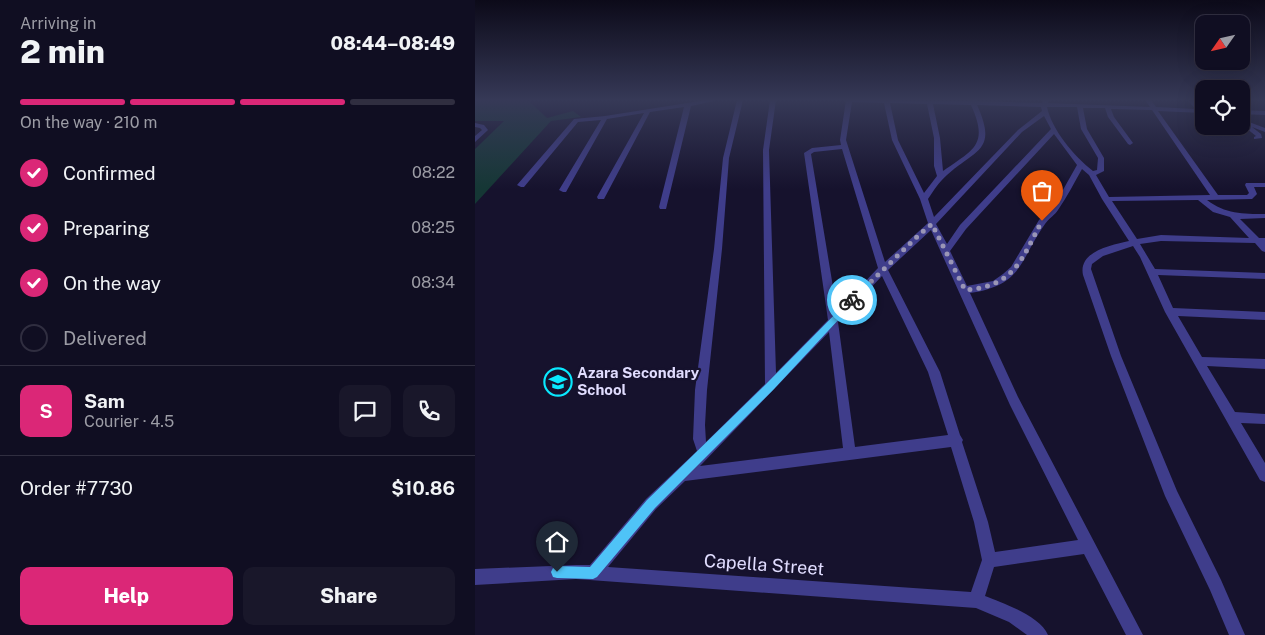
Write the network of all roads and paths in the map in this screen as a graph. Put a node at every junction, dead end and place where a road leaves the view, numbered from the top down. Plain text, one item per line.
1 (484, 130) edge
2 (567, 130) edge
3 (598, 130) edge
4 (638, 130) edge
5 (682, 130) edge
6 (733, 130) edge
7 (769, 130) edge
8 (844, 130) edge
9 (893, 130) edge
10 (935, 130) edge
11 (982, 130) edge
12 (1021, 130) edge
13 (1054, 130) joint
14 (1083, 130) edge
15 (1120, 130) edge
16 (1169, 130) edge
17 (1252, 130) edge
18 (1256, 138) dead end
19 (475, 140) edge
20 (1130, 143) dead end
21 (845, 147) junction
22 (1081, 165) junction
23 (1092, 174) junction
24 (941, 177) junction
25 (521, 185) dead end
26 (1265, 185) edge
27 (563, 190) dead end
28 (601, 197) dead end
29 (1216, 198) junction
30 (924, 199) junction
31 (1106, 199) junction
32 (1201, 199) junction
33 (663, 207) dead end
34 (1265, 216) edge
35 (1234, 217) junction
36 (932, 224) junction
37 (1136, 244) junction
38 (1263, 244) edge
39 (946, 251) junction
40 (883, 269) junction
41 (1153, 272) junction
42 (1265, 276) edge
43 (965, 290) junction
44 (1170, 312) junction
45 (1265, 316) edge
46 (833, 319) junction
47 (1199, 361) junction
48 (1265, 364) edge
49 (771, 386) junction
50 (1231, 417) junction
51 (1265, 419) edge
52 (957, 440) junction
53 (703, 453) junction
54 (850, 453) junction
55 (682, 475) junction
56 (1265, 475) edge
57 (1088, 546) junction
58 (989, 560) junction
59 (593, 573) junction
60 (475, 577) edge
61 (975, 600) junction
62 (1041, 635) edge
63 (1135, 635) edge
64 (1237, 635) edge

1 - 19 street
2 - 25 street
3 - 27 street
4 - 28 street
5 - 33 street
6 - 53 street
7 - 49 street
8 - 21 street
9 - 30 street
10 - 24 street
11 - 24 street
12 - 36 street
13 - 22 street
13 - 39 street
14 - 23 street
15 - 20 street
16 - 29 street
17 - 18 street
21 - 40 street
21 - 46 street
22 - 23 street
22 - 43 street
23 - 31 street
24 - 30 street
26 - 29 street
29 - 32 street
30 - 36 street
31 - 32 street
31 - 37 street
32 - 35 street
34 - 35 street
35 - 38 street
36 - 39 street
36 - 40 street
37 - 38 street
37 - 41 street
37 - 64 street
39 - 43 street
40 - 46 street
40 - 52 street
41 - 42 street
41 - 44 street
43 - 57 street
44 - 45 street
44 - 47 street
46 - 49 street
46 - 54 street
47 - 48 street
47 - 50 street
49 - 53 street
50 - 51 street
50 - 56 street
52 - 54 street
52 - 58 street
53 - 55 street
54 - 55 street
55 - 59 street
57 - 58 street
57 - 63 street
58 - 61 street
59 - 60 street, Capella Street
59 - 61 street, Capella Street
61 - 62 street, Capella Street

